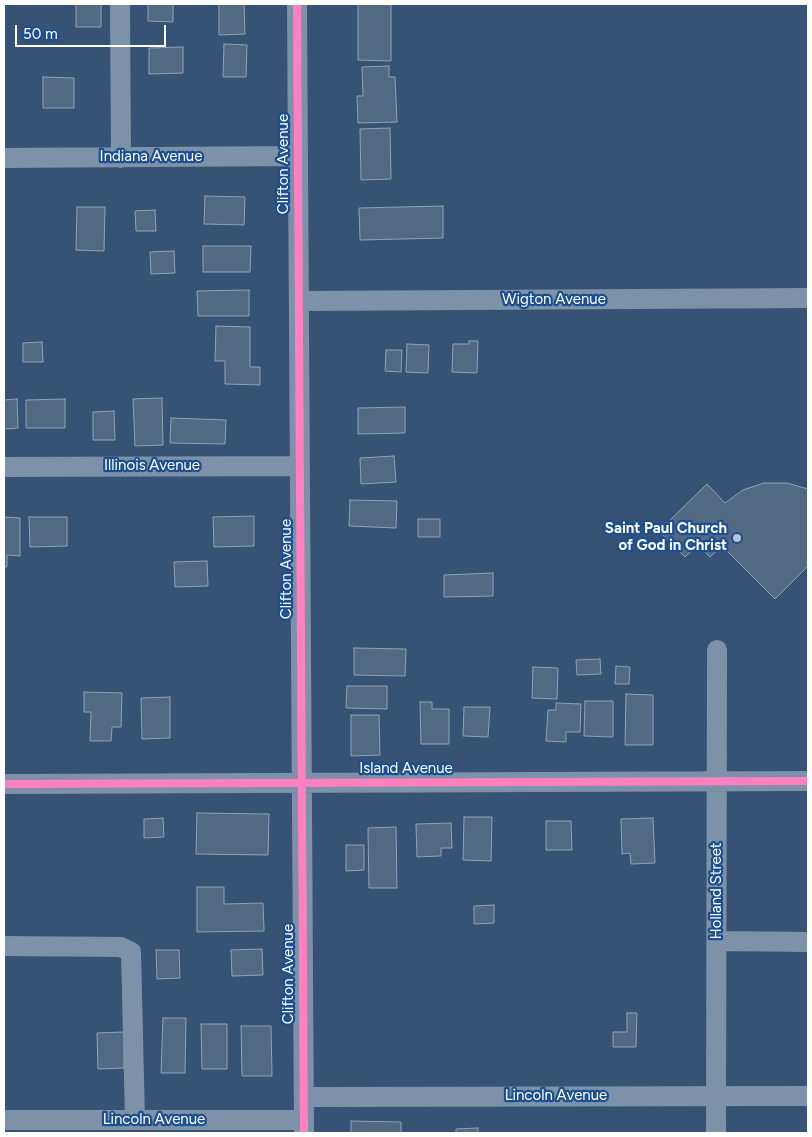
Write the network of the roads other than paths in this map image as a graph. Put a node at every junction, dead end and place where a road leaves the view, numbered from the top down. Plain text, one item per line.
1 (120, 4) edge
2 (297, 4) edge
3 (298, 156) junction
4 (4, 158) edge
5 (121, 158) junction
6 (808, 298) edge
7 (299, 301) junction
8 (300, 466) junction
9 (4, 467) edge
10 (717, 650) dead end
11 (717, 781) junction
12 (808, 781) edge
13 (302, 783) junction
14 (4, 784) edge
15 (717, 941) junction
16 (808, 942) edge
17 (4, 946) edge
18 (304, 1096) junction
19 (716, 1096) junction
20 (808, 1096) edge
21 (4, 1120) edge
22 (135, 1120) junction
23 (304, 1127) edge
24 (716, 1133) edge

1 - 5 street
2 - 3 street, Clifton Avenue
3 - 5 street, Indiana Avenue
3 - 7 street, Clifton Avenue
4 - 5 street, Indiana Avenue
6 - 7 street, Wigton Avenue
7 - 8 street, Clifton Avenue
8 - 9 street, Illinois Avenue
8 - 13 street, Clifton Avenue
10 - 11 street, Holland Street
11 - 12 street, Island Avenue
11 - 13 street, Island Avenue
11 - 15 street, Holland Street
13 - 14 street, Island Avenue
13 - 18 street, Clifton Avenue
15 - 16 street
15 - 19 street, Holland Street
17 - 22 street
18 - 19 street, Lincoln Avenue
18 - 23 street, Clifton Avenue
19 - 20 street, Lincoln Avenue
19 - 24 street, Holland Street
21 - 22 street, Lincoln Avenue
22 - 23 street, Lincoln Avenue

